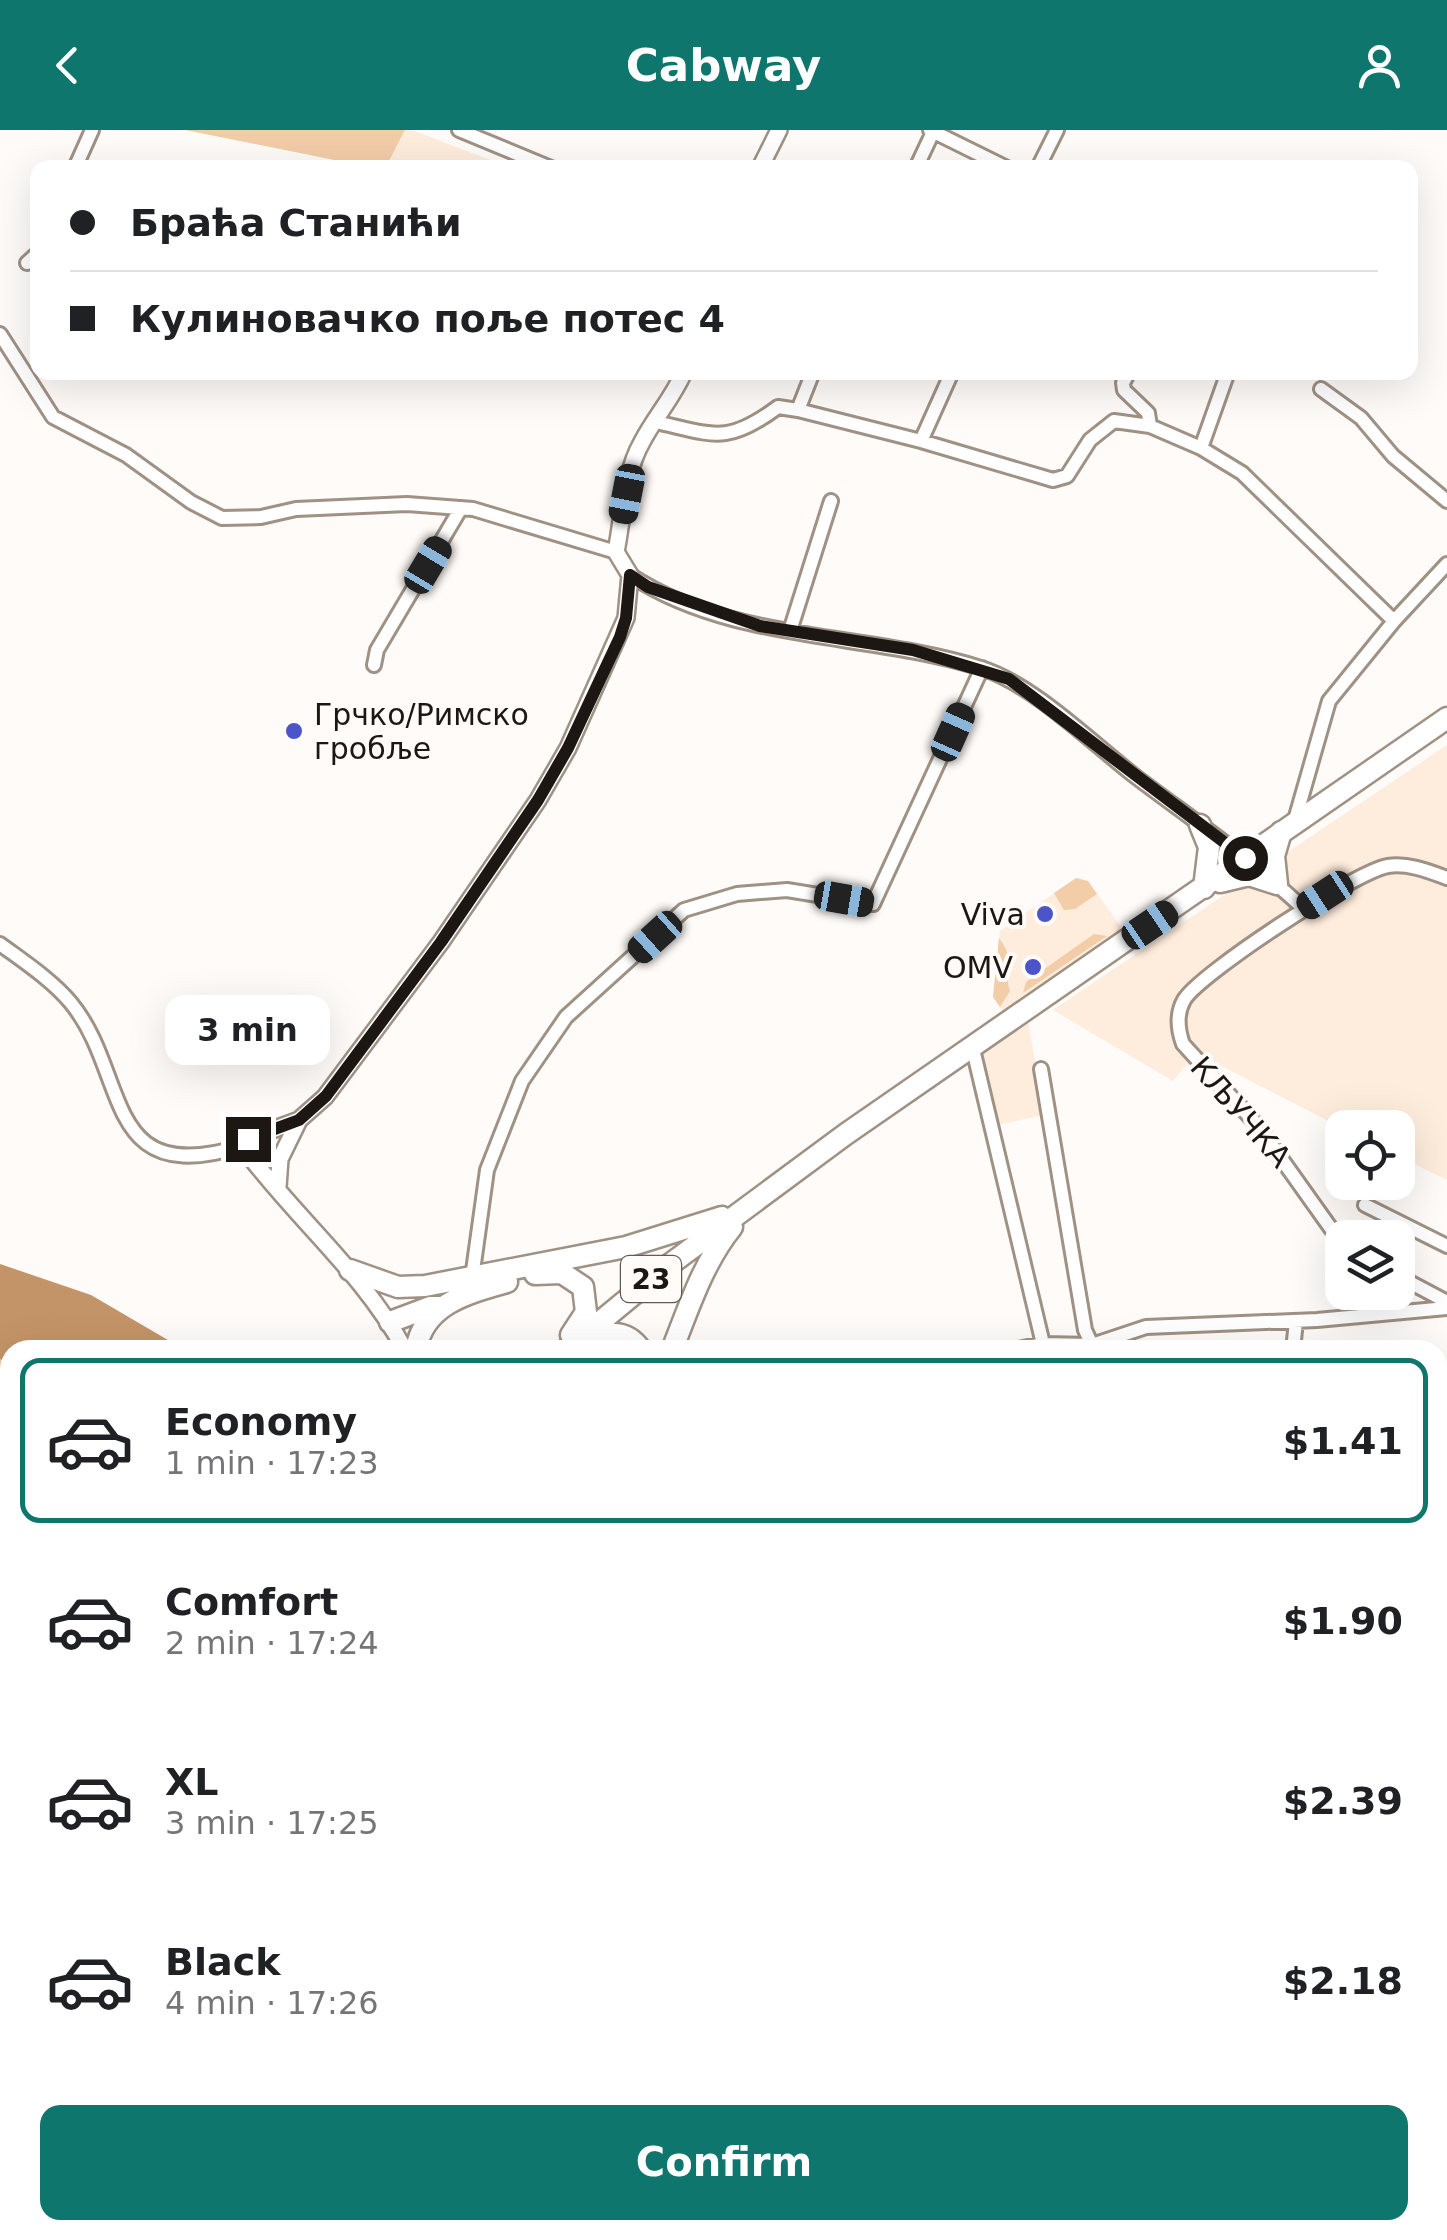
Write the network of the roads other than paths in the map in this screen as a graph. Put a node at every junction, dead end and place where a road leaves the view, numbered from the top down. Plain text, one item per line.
1 (92, 130) edge
2 (459, 130) edge
3 (779, 130) edge
4 (1057, 130) edge
5 (931, 131) edge
6 (79, 160) edge
7 (532, 160) edge
8 (764, 160) edge
9 (919, 160) edge
10 (991, 160) edge
11 (1042, 160) edge
12 (0, 334) edge
13 (680, 380) edge
14 (809, 380) edge
15 (948, 380) edge
16 (1124, 380) edge
17 (1225, 380) edge
18 (1322, 390) dead end
19 (798, 410) junction
20 (656, 422) junction
21 (1150, 426) junction
22 (921, 441) junction
23 (1201, 448) junction
24 (832, 500) dead end
25 (1447, 501) edge
26 (461, 508) junction
27 (616, 552) junction
28 (1447, 564) edge
29 (630, 575) junction
30 (1394, 620) junction
31 (790, 631) junction
32 (374, 665) dead end
33 (982, 668) junction
34 (1447, 718) edge
35 (1200, 825) junction
36 (1288, 826) junction
37 (1245, 858) junction
38 (1447, 878) edge
39 (1276, 884) junction
40 (1204, 888) junction
41 (1304, 909) junction
42 (0, 944) edge
43 (972, 1045) junction
44 (1041, 1069) dead end
45 (299, 1120) junction
46 (242, 1146) junction
47 (278, 1188) junction
48 (1365, 1205) dead end
49 (740, 1213) junction
50 (1326, 1220) edge
51 (1447, 1246) edge
52 (350, 1270) junction
53 (472, 1278) junction
54 (424, 1286) junction
55 (1415, 1286) edge
56 (1447, 1305) edge
57 (443, 1307) junction
58 (387, 1318) junction
59 (1296, 1321) junction
60 (399, 1340) edge
61 (419, 1340) edge
62 (571, 1340) edge
63 (576, 1340) edge
64 (591, 1340) edge
65 (634, 1340) edge
66 (676, 1340) edge
67 (1042, 1340) edge
68 (1090, 1340) edge
69 (1111, 1340) edge
70 (1294, 1340) edge

1 - 6 street
2 - 7 street
3 - 8 street
4 - 11 street
5 - 9 street
5 - 10 street
12 - 26 street
13 - 20 street
14 - 19 street
15 - 22 street
16 - 21 street
17 - 23 street
18 - 25 street
19 - 20 street
19 - 22 street
20 - 27 street
21 - 22 street
21 - 23 street
23 - 30 street
24 - 31 street
26 - 27 street
26 - 32 street
27 - 29 street
28 - 30 street
29 - 31 street
29 - 45 street
30 - 36 street
31 - 33 street
33 - 35 street
33 - 53 street
34 - 36 main road, 23
35 - 37 street
35 - 40 main road
36 - 37 main road, 23
36 - 39 main road
37 - 39 street
37 - 40 main road, 23
38 - 41 street
39 - 40 main road
39 - 41 street
40 - 43 main road, 23
41 - 50 street, КЉУЧКА
42 - 46 street
43 - 49 main road, 23
43 - 67 street
44 - 68 street
45 - 46 street
45 - 47 street
46 - 47 street
47 - 52 street
48 - 51 street
49 - 53 main road
49 - 63 main road, 23
49 - 66 main road
52 - 54 main road
52 - 58 street
53 - 54 main road
54 - 58 main road
55 - 56 street
56 - 59 street
57 - 58 main road
57 - 61 main road
57 - 62 main road
58 - 60 street
59 - 69 street
59 - 70 street
64 - 65 main road

